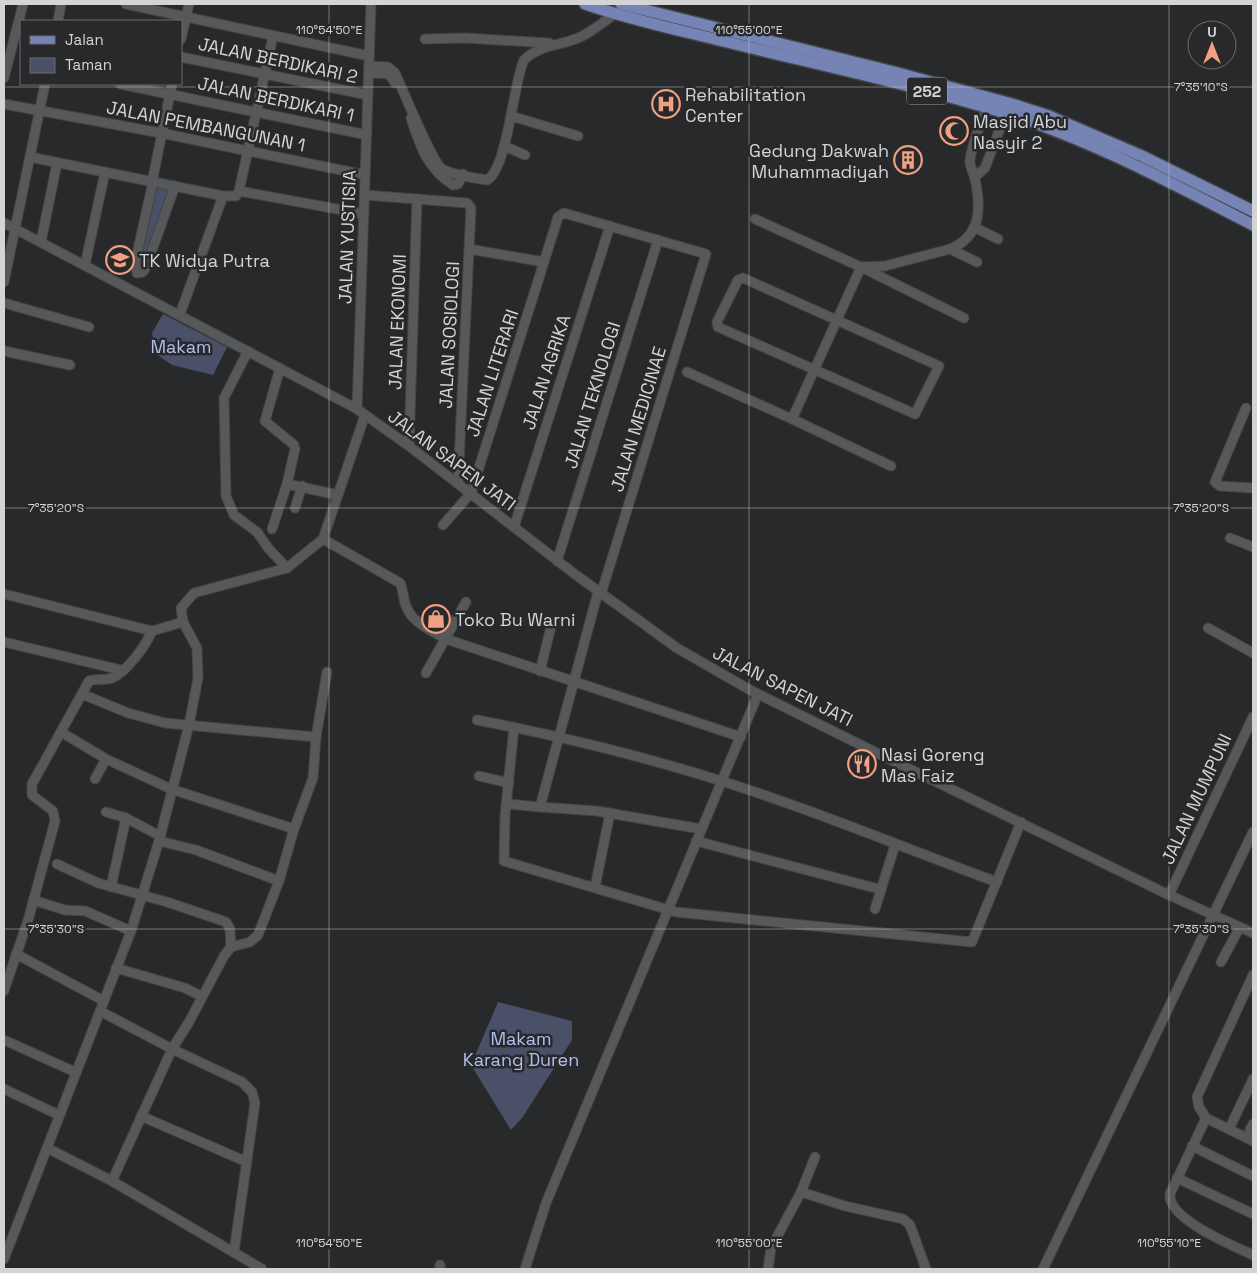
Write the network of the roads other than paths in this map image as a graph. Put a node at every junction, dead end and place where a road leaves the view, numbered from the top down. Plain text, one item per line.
1 (23, 4) edge
2 (61, 4) edge
3 (126, 4) edge
4 (189, 4) edge
5 (371, 4) edge
6 (585, 4) edge
7 (621, 4) edge
8 (615, 14) junction
9 (186, 17) junction
10 (58, 20) edge
11 (182, 35) edge
12 (273, 36) junction
13 (425, 39) dead end
14 (560, 44) junction
15 (182, 57) edge
16 (369, 67) junction
17 (265, 74) junction
18 (4, 78) edge
19 (45, 85) edge
20 (125, 85) edge
21 (172, 85) edge
22 (169, 94) junction
23 (368, 95) junction
24 (4, 104) edge
25 (986, 108) junction
26 (40, 109) junction
27 (256, 112) junction
28 (1006, 113) junction
29 (512, 116) junction
30 (161, 133) junction
31 (367, 135) junction
32 (578, 136) dead end
33 (504, 146) junction
34 (248, 150) junction
35 (525, 155) dead end
36 (30, 157) junction
37 (57, 162) junction
38 (105, 172) junction
39 (366, 175) junction
40 (975, 177) junction
41 (153, 182) junction
42 (174, 186) junction
43 (239, 191) junction
44 (365, 195) junction
45 (223, 196) junction
46 (417, 199) junction
47 (1253, 211) edge
48 (364, 214) junction
49 (755, 219) dead end
50 (4, 223) edge
51 (1253, 224) edge
52 (610, 226) junction
53 (974, 227) junction
54 (15, 228) junction
55 (998, 239) dead end
56 (658, 240) junction
57 (41, 242) junction
58 (469, 249) junction
59 (950, 249) junction
60 (544, 262) junction
61 (977, 262) dead end
62 (85, 265) junction
63 (861, 267) junction
64 (4, 282) edge
65 (4, 303) edge
66 (180, 314) junction
67 (964, 318) dead end
68 (836, 321) junction
69 (89, 327) dead end
70 (248, 350) junction
71 (4, 351) edge
72 (70, 365) dead end
73 (280, 368) junction
74 (814, 370) junction
75 (687, 372) dead end
76 (1246, 408) dead end
77 (357, 409) junction
78 (365, 415) junction
79 (792, 419) junction
80 (409, 446) junction
81 (891, 466) dead end
82 (458, 483) junction
83 (287, 484) junction
84 (302, 486) junction
85 (1253, 488) edge
86 (470, 493) junction
87 (338, 495) junction
88 (295, 508) dead end
89 (443, 525) dead end
90 (514, 527) junction
91 (272, 529) dead end
92 (1230, 538) dead end
93 (322, 540) junction
94 (1253, 547) edge
95 (557, 561) junction
96 (287, 568) junction
97 (599, 593) junction
98 (4, 594) edge
99 (466, 602) dead end
100 (183, 622) junction
101 (552, 623) dead end
102 (1208, 628) dead end
103 (152, 631) junction
104 (446, 639) junction
105 (4, 642) edge
106 (1253, 653) edge
107 (121, 670) junction
108 (540, 671) junction
109 (327, 672) dead end
110 (426, 673) dead end
111 (574, 682) junction
112 (82, 694) junction
113 (758, 694) junction
114 (1253, 717) edge
115 (478, 720) dead end
116 (189, 726) junction
117 (514, 727) junction
118 (61, 732) junction
119 (559, 736) junction
120 (316, 737) junction
121 (741, 737) junction
122 (106, 759) junction
123 (479, 776) dead end
124 (95, 779) dead end
125 (722, 781) junction
126 (509, 783) junction
127 (171, 789) junction
128 (507, 804) junction
129 (540, 807) junction
130 (106, 812) dead end
131 (610, 813) junction
132 (126, 818) junction
133 (1021, 822) junction
134 (294, 829) junction
135 (701, 829) junction
136 (1253, 832) edge
137 (159, 838) junction
138 (696, 841) junction
139 (895, 845) junction
140 (57, 864) dead end
141 (279, 881) junction
142 (997, 882) junction
143 (111, 887) junction
144 (595, 888) junction
145 (879, 889) junction
146 (1169, 895) junction
147 (143, 896) junction
148 (33, 900) junction
149 (668, 909) junction
150 (875, 909) dead end
151 (1213, 914) junction
152 (1240, 926) junction
153 (131, 931) junction
154 (1253, 933) edge
155 (231, 947) junction
156 (16, 954) junction
157 (1222, 962) dead end
158 (116, 968) junction
159 (1253, 975) edge
160 (4, 991) edge
161 (202, 996) junction
162 (104, 1001) junction
163 (100, 1011) junction
164 (4, 1040) edge
165 (172, 1049) junction
166 (75, 1072) junction
167 (1253, 1079) edge
168 (4, 1089) edge
169 (59, 1115) junction
170 (142, 1116) junction
171 (1206, 1118) junction
172 (1232, 1123) dead end
173 (1253, 1141) edge
174 (1192, 1146) junction
175 (47, 1148) junction
176 (815, 1157) dead end
177 (247, 1162) junction
178 (1253, 1176) edge
179 (1177, 1178) junction
180 (112, 1181) junction
181 (801, 1192) junction
182 (1253, 1214) edge
183 (234, 1252) junction
184 (1253, 1255) edge
185 (4, 1259) edge
186 (262, 1269) edge
187 (525, 1269) edge
188 (768, 1269) edge
189 (926, 1269) edge
190 (1043, 1269) edge

1 - 18 street
2 - 10 street
3 - 9 street
4 - 9 street
5 - 16 street, JALAN YUSTISIA
6 - 8 main road, 252
7 - 47 main road, 252
8 - 14 street
8 - 25 main road, 252
9 - 11 street
9 - 12 street
12 - 16 street
12 - 17 street
13 - 14 street
14 - 29 street
15 - 17 street, JALAN BERDIKARI 2
16 - 23 street, JALAN YUSTISIA
16 - 33 street
17 - 23 street, JALAN BERDIKARI 2
17 - 27 street
19 - 26 street
20 - 22 street, JALAN BERDIKARI 1
21 - 22 street
22 - 27 street, JALAN BERDIKARI 1
22 - 30 street
23 - 31 street, JALAN YUSTISIA
24 - 26 street, JALAN PEMBANGUNAN 1
25 - 28 main road, 252
25 - 40 street
26 - 30 street, JALAN PEMBANGUNAN 1
26 - 36 street
27 - 31 street, JALAN BERDIKARI 1
27 - 34 street
28 - 40 street
28 - 51 main road, 252
29 - 32 street
29 - 33 street
30 - 34 street, JALAN PEMBANGUNAN 1
30 - 41 street
31 - 39 street, JALAN YUSTISIA
33 - 35 street
34 - 39 street, JALAN PEMBANGUNAN 1
34 - 43 street
36 - 37 street
36 - 54 street
37 - 38 street
37 - 57 street
38 - 41 street
38 - 62 street
39 - 44 street, JALAN YUSTISIA
40 - 53 street
41 - 42 street
41 - 42 street
42 - 45 street
43 - 45 street
43 - 48 street
44 - 46 street
44 - 48 street, JALAN YUSTISIA
45 - 66 street
46 - 58 street, JALAN SOSIOLOGI
46 - 80 street, JALAN EKONOMI
48 - 77 street, JALAN YUSTISIA
49 - 63 street
50 - 54 street, JALAN SAPEN JATI
52 - 56 street
52 - 60 street, JALAN LITERARI
52 - 90 street, JALAN AGRIKA
53 - 55 street
53 - 59 street
54 - 57 street, JALAN SAPEN JATI
54 - 64 street
56 - 95 street, JALAN TEKNOLOGI
56 - 97 street, JALAN MEDICINAE
57 - 62 street, JALAN SAPEN JATI
58 - 60 street
58 - 82 street, JALAN SOSIOLOGI
59 - 61 street
59 - 63 street
60 - 86 street, JALAN LITERARI
62 - 66 street, JALAN SAPEN JATI
63 - 67 street
63 - 68 street
65 - 69 street
66 - 70 street, JALAN SAPEN JATI
68 - 74 street
68 - 74 street
68 - 74 street
70 - 73 street, JALAN SAPEN JATI
70 - 96 street
71 - 72 street
73 - 77 street, JALAN SAPEN JATI
73 - 83 street
74 - 79 street
75 - 79 street
76 - 85 street
77 - 78 street, JALAN SAPEN JATI
78 - 80 street, JALAN SAPEN JATI
78 - 87 street
79 - 81 street
80 - 82 street, JALAN SAPEN JATI
82 - 86 street, JALAN SAPEN JATI
83 - 84 street
83 - 91 street
84 - 87 street
84 - 88 street
86 - 89 street
86 - 90 street, JALAN SAPEN JATI
87 - 93 street
90 - 95 street, JALAN SAPEN JATI
92 - 94 street
93 - 96 street
93 - 104 street
95 - 97 street, JALAN SAPEN JATI
96 - 100 street
97 - 111 street, JALAN MEDICINAE
97 - 113 street, JALAN SAPEN JATI
98 - 103 street
99 - 104 street
100 - 103 street
100 - 116 street
101 - 108 street
102 - 106 street
103 - 107 street
104 - 108 street
104 - 110 street
105 - 107 street
107 - 112 street
108 - 111 street
109 - 120 street
111 - 119 street, JALAN MEDICINAE
111 - 121 street
112 - 116 street
112 - 118 street
113 - 121 street
113 - 133 street, JALAN SAPEN JATI
114 - 146 street, JALAN MUMPUNI
115 - 117 street
116 - 120 street
116 - 127 street
117 - 119 street
117 - 126 street
118 - 122 street
118 - 148 street
119 - 125 street
119 - 129 street, JALAN MEDICINAE
120 - 134 street
121 - 125 street
122 - 124 street
122 - 127 street
123 - 126 street
125 - 135 street
125 - 139 street
126 - 128 street
127 - 134 street
127 - 137 street
128 - 129 street
128 - 144 street
129 - 131 street
130 - 132 street
131 - 135 street
131 - 144 street
132 - 137 street
132 - 143 street
133 - 142 street
133 - 146 street, JALAN SAPEN JATI
134 - 141 street
135 - 138 street
136 - 151 street
137 - 141 street
137 - 147 street
138 - 145 street
138 - 149 street
139 - 142 street
139 - 145 street
140 - 143 street
141 - 155 street
142 - 149 street
143 - 147 street
144 - 149 street
145 - 150 street
146 - 151 street, JALAN SAPEN JATI
147 - 153 street
147 - 155 street
148 - 153 street
148 - 156 street
149 - 187 street
151 - 152 street, JALAN SAPEN JATI
151 - 190 street
152 - 154 street, JALAN SAPEN JATI
152 - 157 street
153 - 158 street
155 - 161 street
156 - 160 street
156 - 162 street
158 - 161 street
158 - 162 street
159 - 171 street
161 - 165 street
162 - 163 street
163 - 165 street
163 - 166 street
164 - 166 street
165 - 170 street
165 - 177 street
166 - 169 street
167 - 172 street
168 - 169 street
169 - 175 street
170 - 177 street
170 - 180 street
171 - 173 street
171 - 174 street
174 - 178 street
174 - 179 street
175 - 180 street
175 - 185 street
176 - 181 street
177 - 183 street
179 - 182 street
179 - 184 street
180 - 183 street
181 - 188 street
181 - 189 street
183 - 186 street

